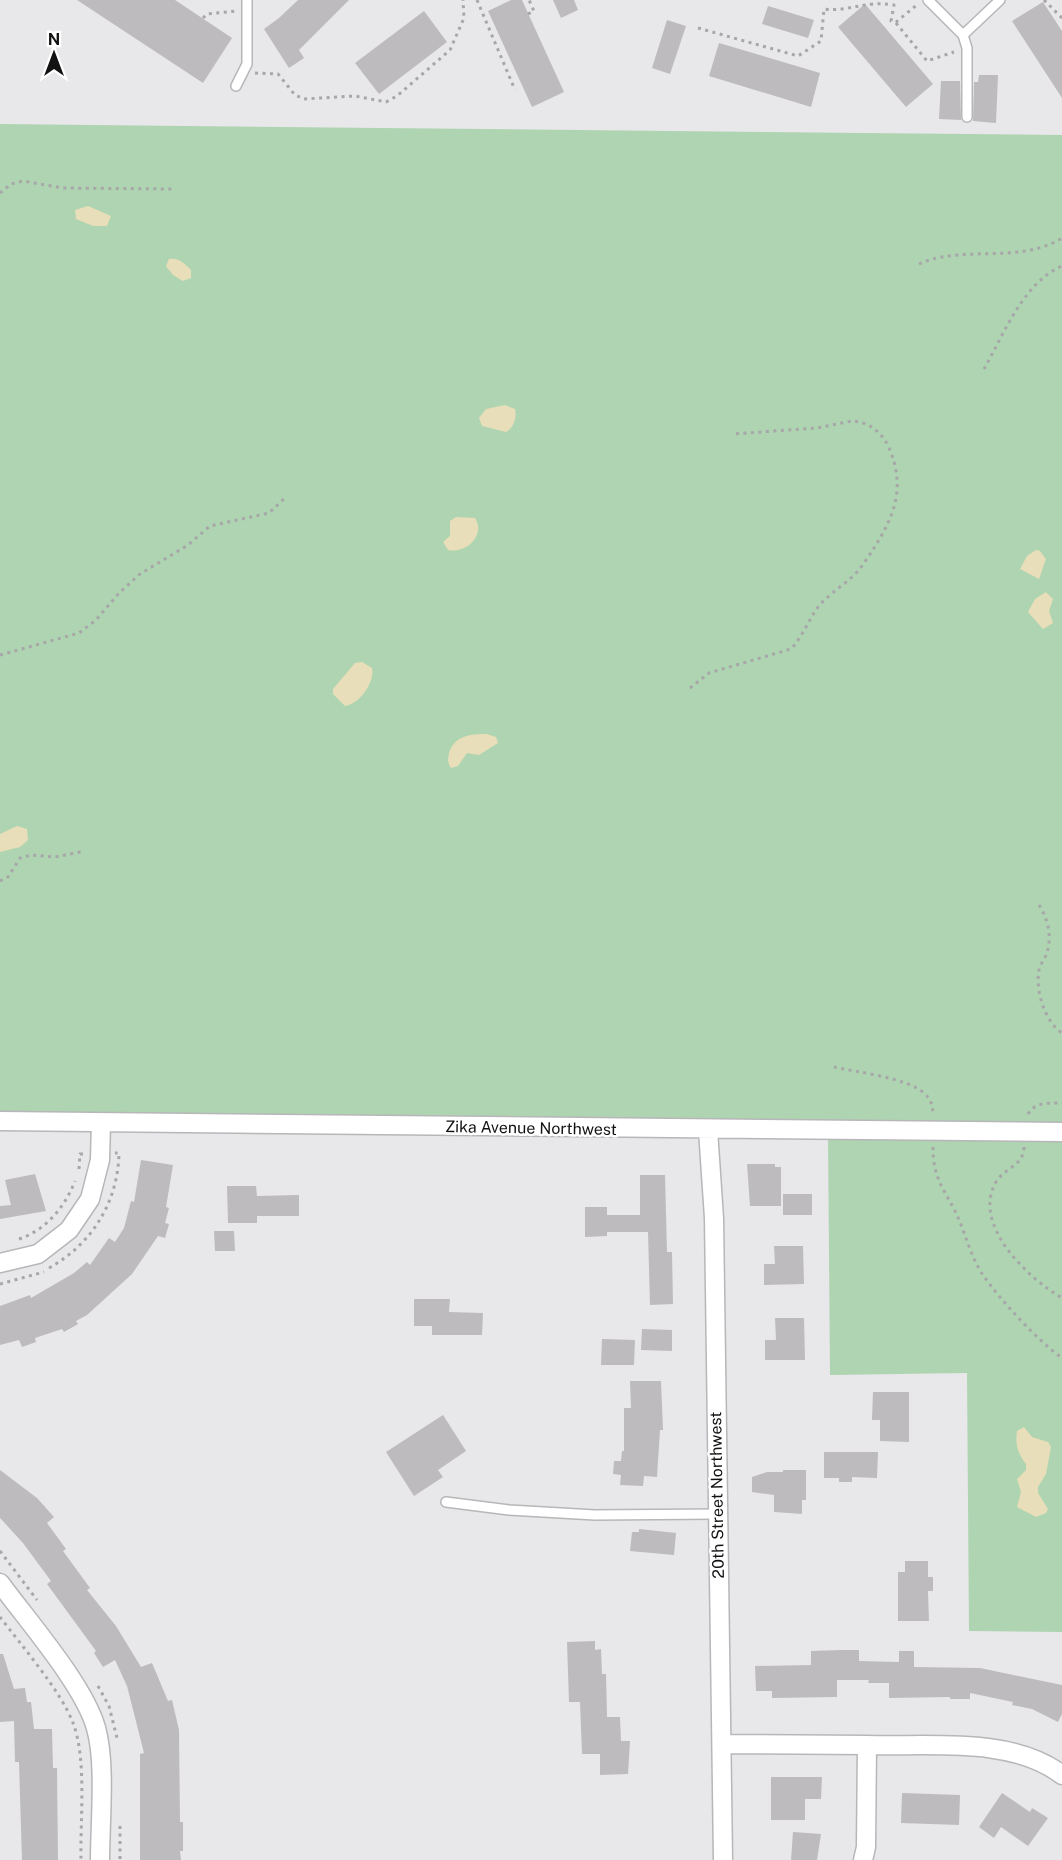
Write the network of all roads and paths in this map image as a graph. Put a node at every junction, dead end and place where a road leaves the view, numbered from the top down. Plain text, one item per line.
1 (247, 0) edge
2 (463, 0) edge
3 (477, 0) edge
4 (529, 0) edge
5 (922, 0) edge
6 (928, 0) edge
7 (1000, 0) edge
8 (1044, 0) edge
9 (247, 10) junction
10 (528, 14) dead end
11 (203, 18) dead end
12 (1062, 18) edge
13 (896, 22) junction
14 (698, 28) dead end
15 (963, 35) junction
16 (967, 48) junction
17 (245, 73) junction
18 (236, 86) dead end
19 (515, 90) dead end
20 (967, 117) dead end
21 (172, 189) dead end
22 (0, 193) edge
23 (1062, 238) edge
24 (919, 264) dead end
25 (1062, 266) edge
26 (984, 369) dead end
27 (732, 434) dead end
28 (287, 496) dead end
29 (0, 655) edge
30 (690, 688) dead end
31 (85, 851) dead end
32 (0, 882) edge
33 (1039, 905) dead end
34 (1062, 1033) edge
35 (834, 1066) dead end
36 (1062, 1103) edge
37 (0, 1121) edge
38 (101, 1123) junction
39 (708, 1130) junction
40 (933, 1131) junction
41 (1026, 1132) junction
42 (1062, 1132) edge
43 (80, 1154) dead end
44 (11, 1242) dead end
45 (0, 1263) edge
46 (1062, 1298) edge
47 (1062, 1358) edge
48 (446, 1502) dead end
49 (717, 1514) junction
50 (0, 1583) edge
51 (0, 1617) edge
52 (722, 1744) junction
53 (867, 1746) junction
54 (1062, 1774) edge
55 (81, 1860) edge
56 (100, 1860) edge
57 (723, 1860) edge
58 (863, 1860) edge

1 - 9 lane
2 - 17 path
3 - 19 path
4 - 10 path
5 - 13 path
6 - 15 lane
7 - 15 lane
8 - 12 path
9 - 11 path
9 - 17 lane
13 - 14 path
13 - 16 path
15 - 16 lane
16 - 20 lane
17 - 18 lane
21 - 22 path
23 - 24 path
25 - 26 path
27 - 30 path
28 - 29 path
31 - 32 path
33 - 34 path
35 - 40 path
36 - 41 path
37 - 38 street, Zika Avenue Northwest
38 - 39 street, Zika Avenue Northwest
38 - 45 street
39 - 40 street, Zika Avenue Northwest
39 - 49 street, 20th Street Northwest
40 - 41 street, Zika Avenue Northwest
40 - 47 path
41 - 42 street, Zika Avenue Northwest
41 - 46 path
43 - 44 path
48 - 49 lane
49 - 52 street, 20th Street Northwest
50 - 56 street
51 - 55 path
52 - 53 street
52 - 57 street, 20th Street Northwest
53 - 54 street
53 - 58 street

